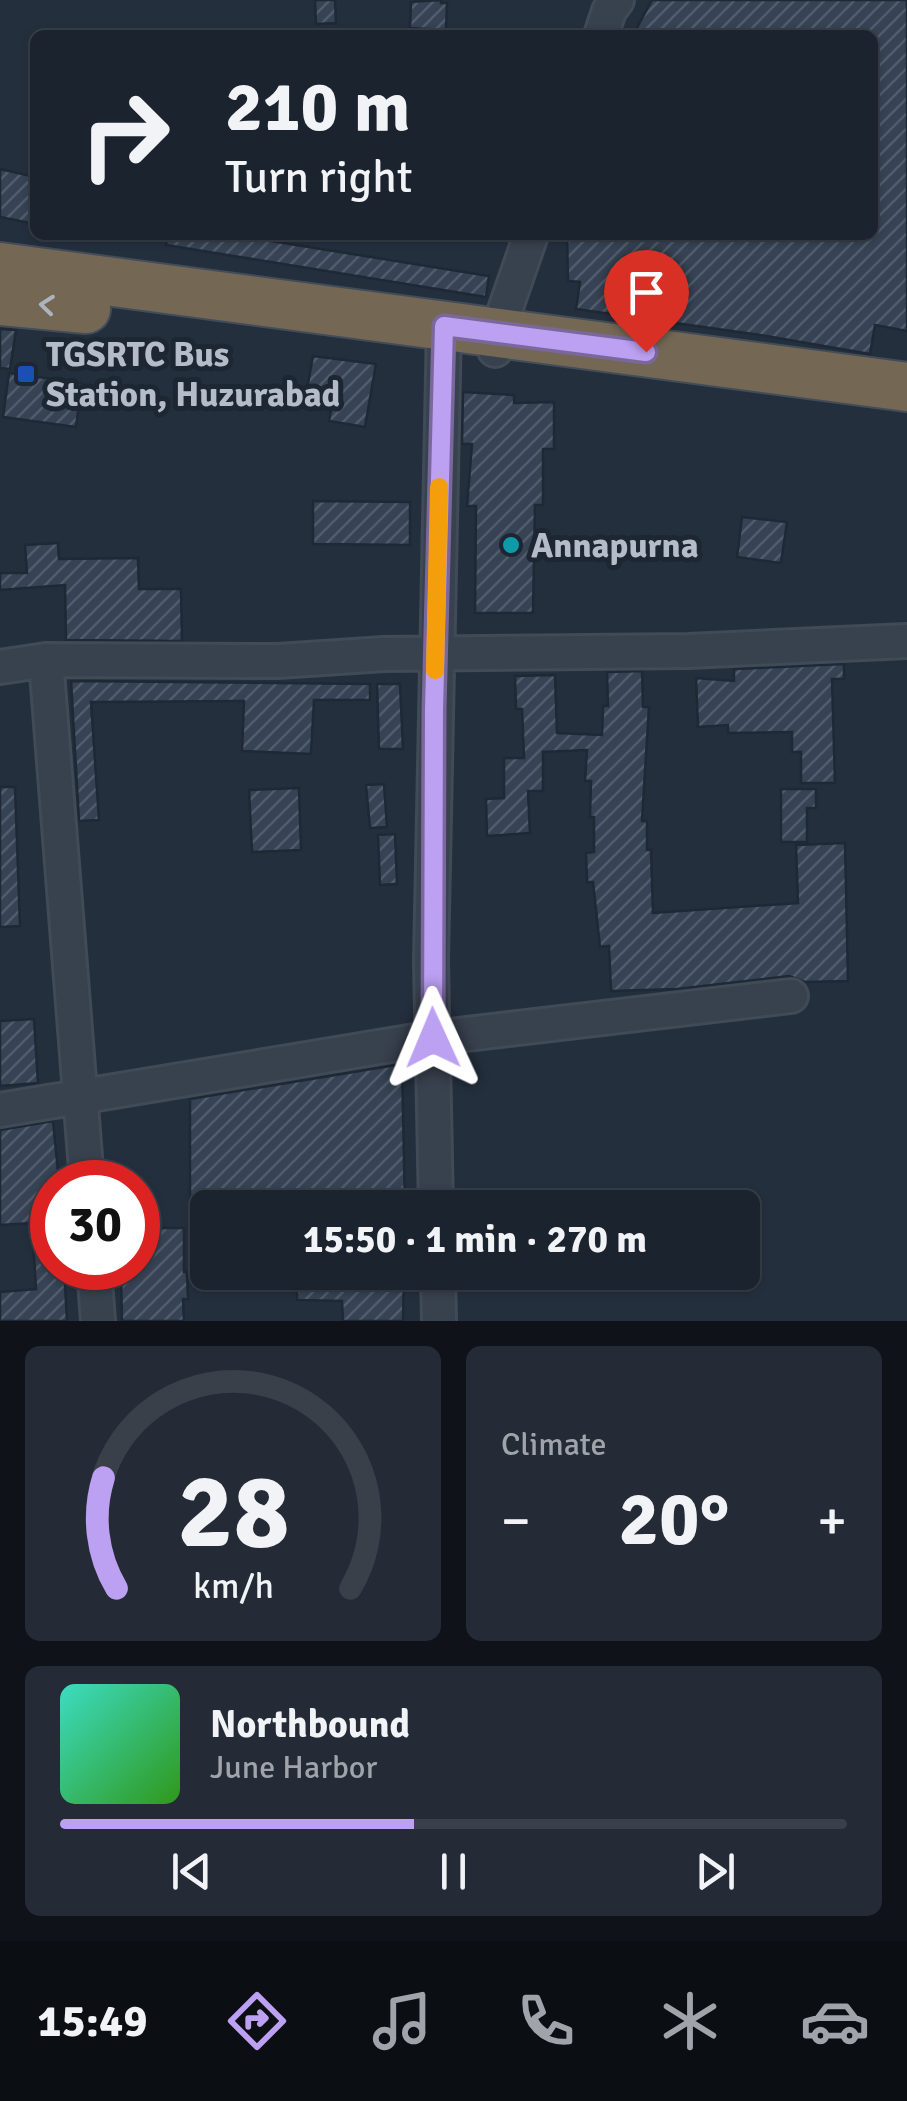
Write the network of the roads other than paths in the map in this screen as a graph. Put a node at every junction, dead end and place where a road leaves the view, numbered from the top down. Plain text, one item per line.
1 (617, 0) edge
2 (602, 30) edge
3 (529, 240) edge
4 (0, 266) edge
5 (0, 301) edge
6 (443, 335) junction
7 (496, 342) junction
8 (907, 387) edge
9 (907, 417) edge
10 (907, 641) edge
11 (436, 655) junction
12 (46, 660) junction
13 (0, 667) edge
14 (791, 996) dead end
15 (433, 1038) junction
16 (81, 1096) junction
17 (0, 1110) edge
18 (86, 1160) edge
19 (436, 1190) edge
20 (96, 1290) edge
21 (438, 1290) edge
22 (98, 1321) edge
23 (439, 1321) edge

1 - 2 street
3 - 7 street
4 - 6 highway
6 -> 5 highway
6 - 7 highway
6 - 11 street
7 - 8 highway
7 - 9 highway
10 - 11 street
11 - 12 street
11 - 15 street
12 - 13 street
12 - 16 street
14 - 15 street
15 - 16 street
15 - 19 street
16 - 17 street
16 - 18 street
20 - 22 street
21 - 23 street

